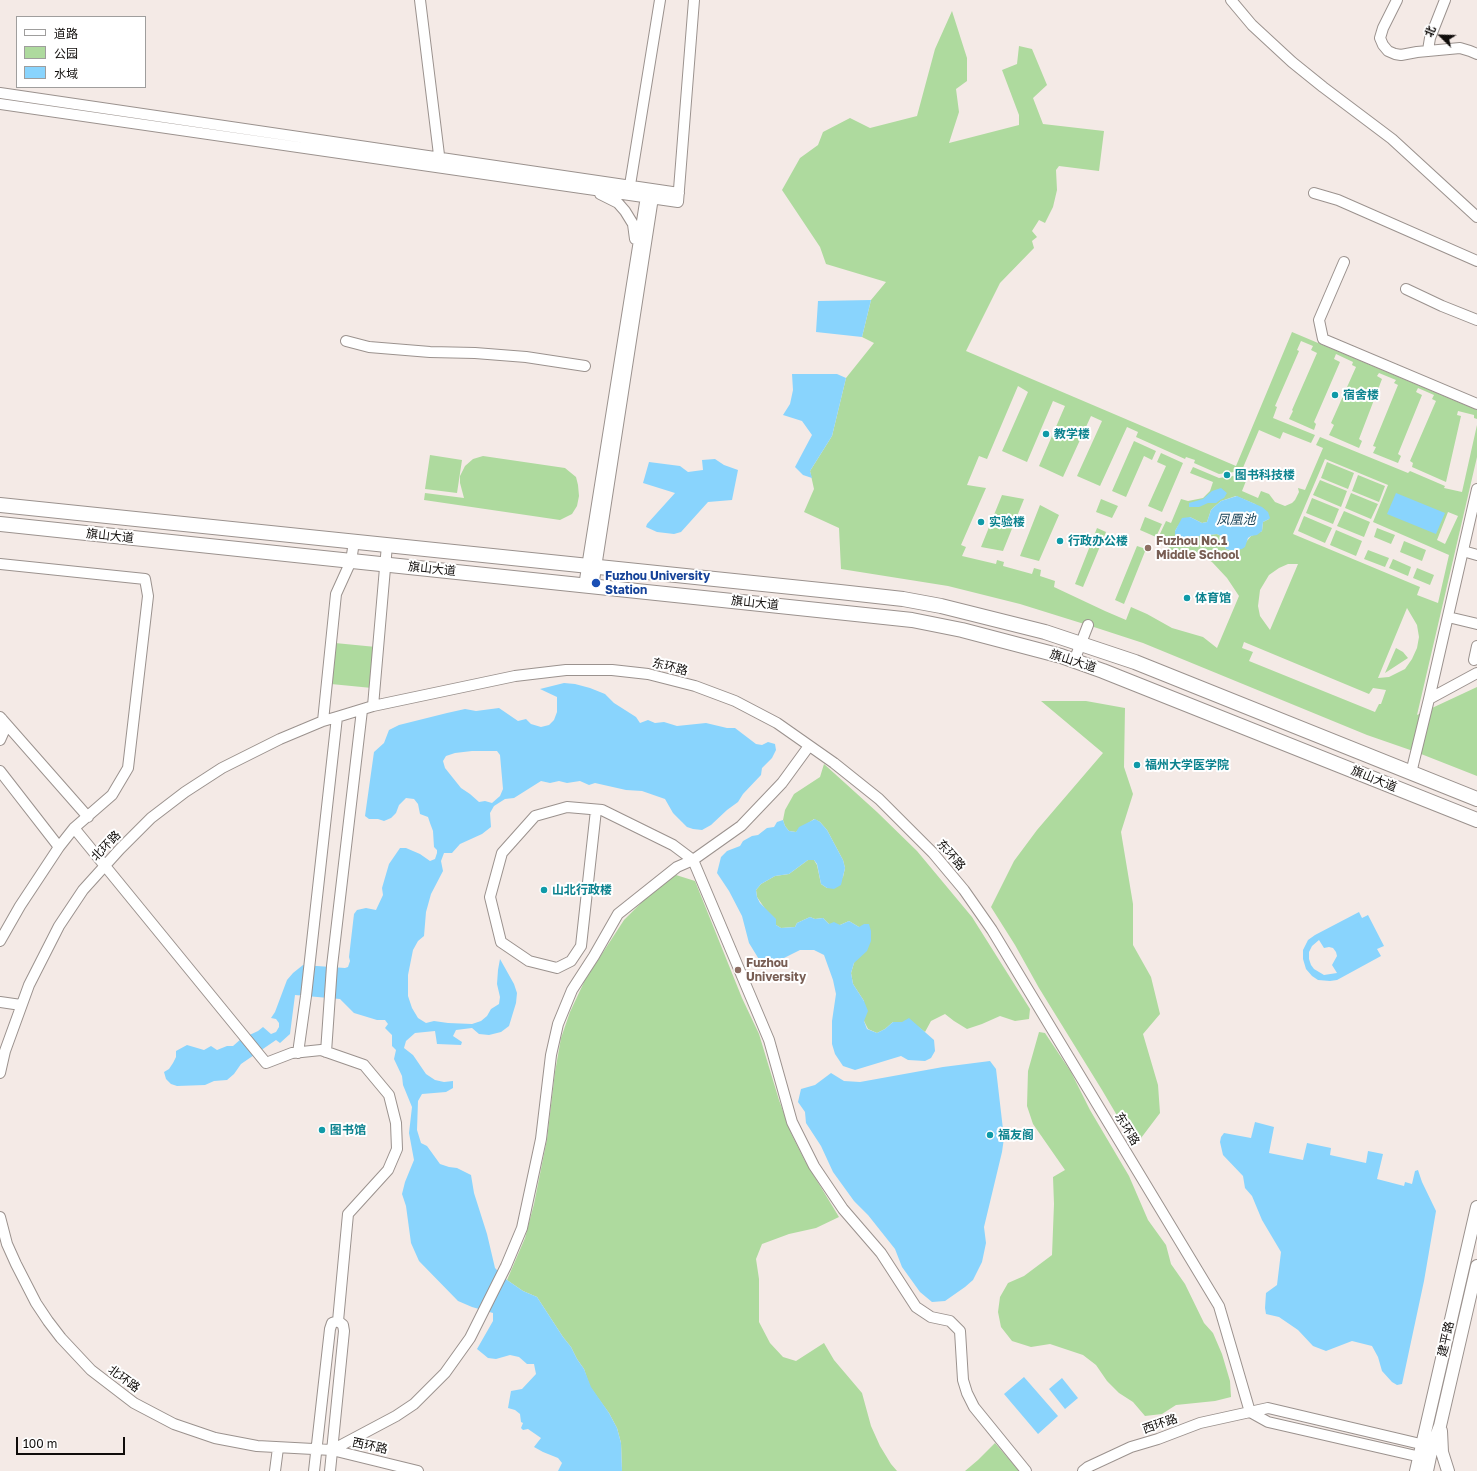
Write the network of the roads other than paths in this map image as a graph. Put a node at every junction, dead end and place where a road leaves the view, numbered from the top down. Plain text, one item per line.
1 (420, 0) edge
2 (660, 0) edge
3 (694, 0) edge
4 (1230, 0) edge
5 (1397, 0) edge
6 (1445, 0) edge
7 (1428, 50) junction
8 (1476, 51) edge
9 (0, 93) edge
10 (0, 104) edge
11 (440, 162) junction
12 (630, 185) junction
13 (577, 187) junction
14 (650, 193) junction
15 (1314, 193) dead end
16 (1477, 217) edge
17 (636, 254) junction
18 (1477, 261) edge
19 (1344, 262) dead end
20 (1406, 289) dead end
21 (1477, 320) edge
22 (346, 341) dead end
23 (586, 366) dead end
24 (1477, 404) edge
25 (1477, 489) edge
26 (0, 505) edge
27 (0, 524) edge
28 (354, 542) junction
29 (387, 545) junction
30 (1463, 551) junction
31 (1477, 555) edge
32 (351, 561) junction
33 (0, 564) edge
34 (385, 564) junction
35 (591, 567) junction
36 (588, 586) junction
37 (1448, 617) junction
38 (1477, 624) edge
39 (1088, 625) dead end
40 (1081, 644) junction
41 (1477, 646) edge
42 (1474, 660) dead end
43 (1074, 661) junction
44 (1477, 673) edge
45 (1429, 699) junction
46 (373, 706) junction
47 (362, 710) junction
48 (337, 716) junction
49 (0, 717) edge
50 (323, 721) junction
51 (0, 740) edge
52 (810, 746) junction
53 (0, 771) edge
54 (1411, 773) junction
55 (1477, 799) edge
56 (1426, 800) junction
57 (596, 810) junction
58 (88, 817) junction
59 (1477, 820) edge
60 (74, 828) junction
61 (1477, 829) edge
62 (59, 847) junction
63 (693, 860) junction
64 (105, 865) junction
65 (0, 941) edge
66 (0, 1002) edge
67 (21, 1005) junction
68 (298, 1052) junction
69 (326, 1052) junction
70 (0, 1073) edge
71 (1477, 1207) edge
72 (0, 1217) edge
73 (1477, 1266) edge
74 (338, 1320) junction
75 (1250, 1412) junction
76 (1440, 1426) junction
77 (1427, 1445) junction
78 (278, 1448) junction
79 (316, 1449) junction
80 (332, 1450) junction
81 (1424, 1458) junction
82 (275, 1471) edge
83 (314, 1471) edge
84 (330, 1471) edge
85 (418, 1471) edge
86 (1026, 1471) edge
87 (1083, 1471) edge
88 (1416, 1471) edge
89 (1427, 1471) edge
90 (1448, 1471) edge

1 - 11 street
2 - 12 street
3 - 14 street
4 - 16 street
5 - 7 street
6 - 7 street
7 - 8 street
9 - 11 street
10 - 11 street
11 - 12 street
11 - 13 street
12 - 14 street
13 - 14 street
13 - 17 street
14 - 17 street
14 - 35 street
15 - 18 street
17 - 35 street
19 - 24 street
20 - 21 street
22 - 23 street
25 - 30 street
26 - 28 highway, 旗山大道
27 - 32 highway, 旗山大道
28 - 29 highway, 旗山大道
28 - 32 street
29 - 34 street
29 - 35 highway, 旗山大道
30 - 31 street
30 - 37 street
32 - 34 highway, 旗山大道
32 - 50 street
33 - 58 street
34 - 36 highway, 旗山大道
34 - 46 street
35 - 36 street
35 - 40 highway, 旗山大道
36 - 43 highway, 旗山大道
37 - 38 street
37 - 45 street
39 - 40 street
40 - 43 street
40 - 54 highway, 旗山大道
41 - 42 street
43 - 56 highway, 旗山大道
44 - 45 street
45 - 54 street
46 - 47 street, 东环路
46 - 52 street, 东环路
47 - 48 street, 东环路
47 - 69 street
48 - 50 street, 北环路
48 - 68 street
49 - 51 street
49 - 58 street
50 - 64 street, 北环路
52 - 63 street
52 - 75 street, 东环路
53 - 62 street
54 - 55 highway, 旗山大道
56 - 59 highway, 旗山大道
56 - 61 highway
57 - 57 street
57 - 63 street
58 - 60 street
60 - 62 street
60 - 64 street
62 - 65 street
63 - 80 street
63 - 86 street
64 - 67 street, 北环路
64 - 68 street
66 - 67 street
67 - 70 street, 北环路
68 - 69 street
69 - 74 street
71 - 77 main road, 建平路
72 - 78 street, 北环路
73 - 76 main road, 建平路
74 - 79 street
74 - 80 street
75 - 77 street, 西环路
75 - 81 street
75 - 87 street, 西环路
76 - 77 main road, 建平路
76 - 90 main road
77 - 81 main road, 建平路
78 - 79 street, 北环路
78 - 82 street
79 - 80 street, 西环路
79 - 83 street
80 - 84 street
80 - 85 street, 西环路
81 - 88 main road, 建平路
81 - 89 main road, 建平路

